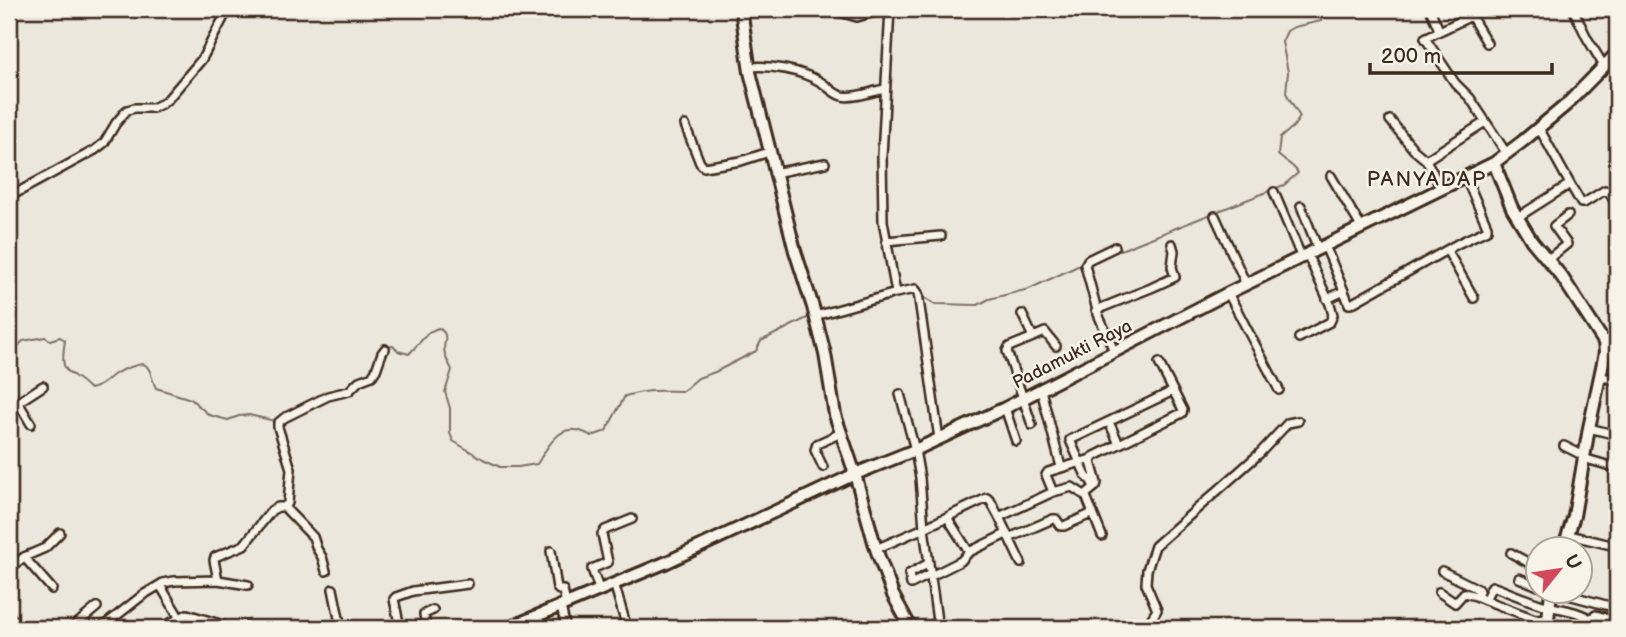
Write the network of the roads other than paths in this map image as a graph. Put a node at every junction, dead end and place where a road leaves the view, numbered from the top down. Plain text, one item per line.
1 (228, 9) edge
2 (741, 9) edge
3 (829, 9) edge
4 (888, 9) edge
5 (1430, 9) edge
6 (1573, 9) edge
7 (1439, 30) junction
8 (1487, 43) dead end
9 (1617, 53) edge
10 (1601, 62) junction
11 (750, 67) junction
12 (885, 89) junction
13 (1390, 120) dead end
14 (1485, 122) junction
15 (685, 125) dead end
16 (1539, 128) junction
17 (1504, 151) junction
18 (769, 152) junction
19 (1426, 160) junction
20 (825, 163) dead end
21 (1494, 163) junction
22 (774, 173) junction
23 (1331, 176) dead end
24 (1465, 176) junction
25 (1570, 184) junction
26 (1441, 188) junction
27 (1274, 192) dead end
28 (9, 197) edge
29 (1617, 205) edge
30 (1301, 206) dead end
31 (1568, 215) dead end
32 (1215, 216) dead end
33 (1518, 217) junction
34 (1361, 227) junction
35 (942, 236) dead end
36 (886, 241) junction
37 (1172, 244) dead end
38 (1115, 247) dead end
39 (1321, 247) junction
40 (1447, 250) junction
41 (1304, 255) junction
42 (1547, 260) junction
43 (1247, 284) junction
44 (1343, 291) junction
45 (896, 293) junction
46 (1228, 293) junction
47 (1474, 298) dead end
48 (1327, 299) junction
49 (1096, 310) junction
50 (1022, 314) dead end
51 (815, 316) junction
52 (1617, 334) edge
53 (1033, 337) junction
54 (1299, 338) dead end
55 (1604, 342) junction
56 (1056, 346) dead end
57 (385, 349) dead end
58 (1114, 351) junction
59 (1159, 363) dead end
60 (1600, 376) junction
61 (1617, 381) edge
62 (43, 386) dead end
63 (1041, 390) junction
64 (1279, 390) dead end
65 (1173, 391) junction
66 (900, 394) dead end
67 (1023, 398) junction
68 (18, 402) junction
69 (9, 408) edge
70 (1005, 408) junction
71 (1298, 421) dead end
72 (1108, 422) junction
73 (31, 424) dead end
74 (1032, 425) dead end
75 (1589, 428) junction
76 (841, 433) junction
77 (1617, 435) edge
78 (939, 439) junction
79 (1016, 441) dead end
80 (1119, 444) junction
81 (1564, 446) dead end
82 (915, 450) junction
83 (1581, 456) junction
84 (1091, 459) junction
85 (1080, 463) junction
86 (823, 467) dead end
87 (1062, 467) junction
88 (1617, 468) edge
89 (855, 474) junction
90 (1095, 488) junction
91 (1053, 492) junction
92 (1085, 495) junction
93 (284, 508) junction
94 (1093, 513) junction
95 (947, 517) junction
96 (999, 517) junction
97 (632, 519) dead end
98 (924, 528) junction
99 (60, 533) dead end
100 (1569, 535) joint
101 (1008, 536) junction
102 (1102, 536) dead end
103 (1611, 545) dead end
104 (876, 549) junction
105 (551, 551) dead end
106 (969, 552) junction
107 (1511, 553) dead end
108 (24, 557) junction
109 (1524, 560) edge
110 (929, 563) junction
111 (1021, 564) dead end
112 (9, 569) edge
113 (326, 570) dead end
114 (1442, 571) dead end
115 (931, 575) junction
116 (1519, 578) dead end
117 (218, 580) junction
118 (1524, 580) edge
119 (614, 583) junction
120 (248, 584) dead end
121 (468, 584) dead end
122 (160, 585) junction
123 (51, 589) dead end
124 (332, 589) dead end
125 (599, 589) junction
126 (1440, 592) dead end
127 (1476, 596) junction
128 (1524, 598) edge
129 (1485, 600) junction
130 (1594, 602) edge
131 (564, 605) junction
132 (1548, 606) edge
133 (97, 607) dead end
134 (1617, 608) edge
135 (433, 610) dead end
136 (9, 615) edge
137 (179, 617) junction
138 (1591, 618) junction
139 (1546, 621) edge
140 (1617, 621) edge
141 (19, 628) edge
142 (72, 628) edge
143 (101, 628) edge
144 (161, 628) edge
145 (228, 628) edge
146 (341, 628) edge
147 (400, 628) edge
148 (426, 628) edge
149 (508, 628) edge
150 (566, 628) edge
151 (627, 628) edge
152 (911, 628) edge
153 (938, 628) edge
154 (1149, 628) edge
155 (1567, 628) edge
156 (1590, 628) edge

1 - 28 street
2 - 11 street
3 - 4 street
4 - 12 street
5 - 7 street
6 - 10 street
7 - 8 street
7 - 14 street
9 - 10 street, Padamukti Raya
10 - 16 street, Padamukti Raya
11 - 12 street
11 - 18 street
12 - 36 street
13 - 19 street
14 - 17 street
14 - 19 street
15 - 18 street
16 - 17 street, Padamukti Raya
16 - 25 street
17 - 21 street, Padamukti Raya
18 - 22 street
19 - 26 street
20 - 22 street
21 - 24 street, Padamukti Raya
21 - 33 street
22 - 51 street
23 - 34 street
24 - 26 street, Padamukti Raya
24 - 40 street
25 - 29 street
25 - 33 street
26 - 34 street, Padamukti Raya
27 - 41 street
30 - 39 street
31 - 42 street
32 - 43 street
33 - 42 street
34 - 39 street, Padamukti Raya
35 - 36 street
36 - 45 street
37 - 49 street
38 - 49 street
39 - 41 street, Padamukti Raya
39 - 44 street
40 - 44 street
40 - 47 street
41 - 43 street, Padamukti Raya
41 - 48 street
42 - 55 street
43 - 46 street, Padamukti Raya
44 - 48 street
45 - 51 street
45 - 78 street
46 - 58 street, Padamukti Raya
46 - 64 street
48 - 54 street
49 - 58 street
50 - 53 street
51 - 76 street
52 - 55 street
53 - 56 street
53 - 67 street
55 - 60 street
57 - 93 street
58 - 63 street, Padamukti Raya
59 - 65 street
60 - 61 street
60 - 75 street
62 - 68 street
63 - 67 street, Padamukti Raya
63 - 87 street
65 - 72 street
65 - 80 street
66 - 82 street
67 - 70 street, Padamukti Raya
67 - 74 street
68 - 69 street
68 - 73 street
70 - 78 street, Padamukti Raya
70 - 79 street
71 - 154 street
72 - 80 street
72 - 85 street
75 - 77 street
75 - 83 street
76 - 86 street
76 - 89 street
78 - 82 street, Padamukti Raya
80 - 84 street
81 - 83 street
82 - 89 street, Padamukti Raya
82 - 98 street
83 - 88 street
83 - 100 street
84 - 85 street
84 - 90 street
85 - 87 street
85 - 90 street
87 - 91 street
89 - 104 street
89 - 119 street, Padamukti Raya
90 - 92 street
91 - 92 street
91 - 96 street
92 - 94 street
93 - 113 street
93 - 117 street
94 - 101 street
94 - 102 street
95 - 96 street
95 - 98 street
95 - 106 street
96 - 101 street
97 - 125 street
98 - 104 street
98 - 110 street
99 - 108 street
100 - 103 street
101 - 106 street
101 - 111 street
104 - 152 street
105 - 131 street
106 - 115 street
107 - 109 street
108 - 112 street
108 - 123 street
110 - 115 street
110 - 115 street
114 - 127 street
115 - 153 street
116 - 118 street
117 - 120 street
117 - 122 street
119 - 125 street, Padamukti Raya
119 - 151 street
121 - 147 street
122 - 137 street
122 - 143 street
124 - 146 street
125 - 131 street, Padamukti Raya
126 - 127 street
127 - 129 street
128 - 129 street
129 - 139 street
130 - 134 street
131 - 149 street, Padamukti Raya
131 - 150 street
132 - 138 street
133 - 142 street
135 - 148 street
136 - 141 street
137 - 144 street
137 - 145 street
138 - 140 street
138 - 156 street
139 - 155 street

